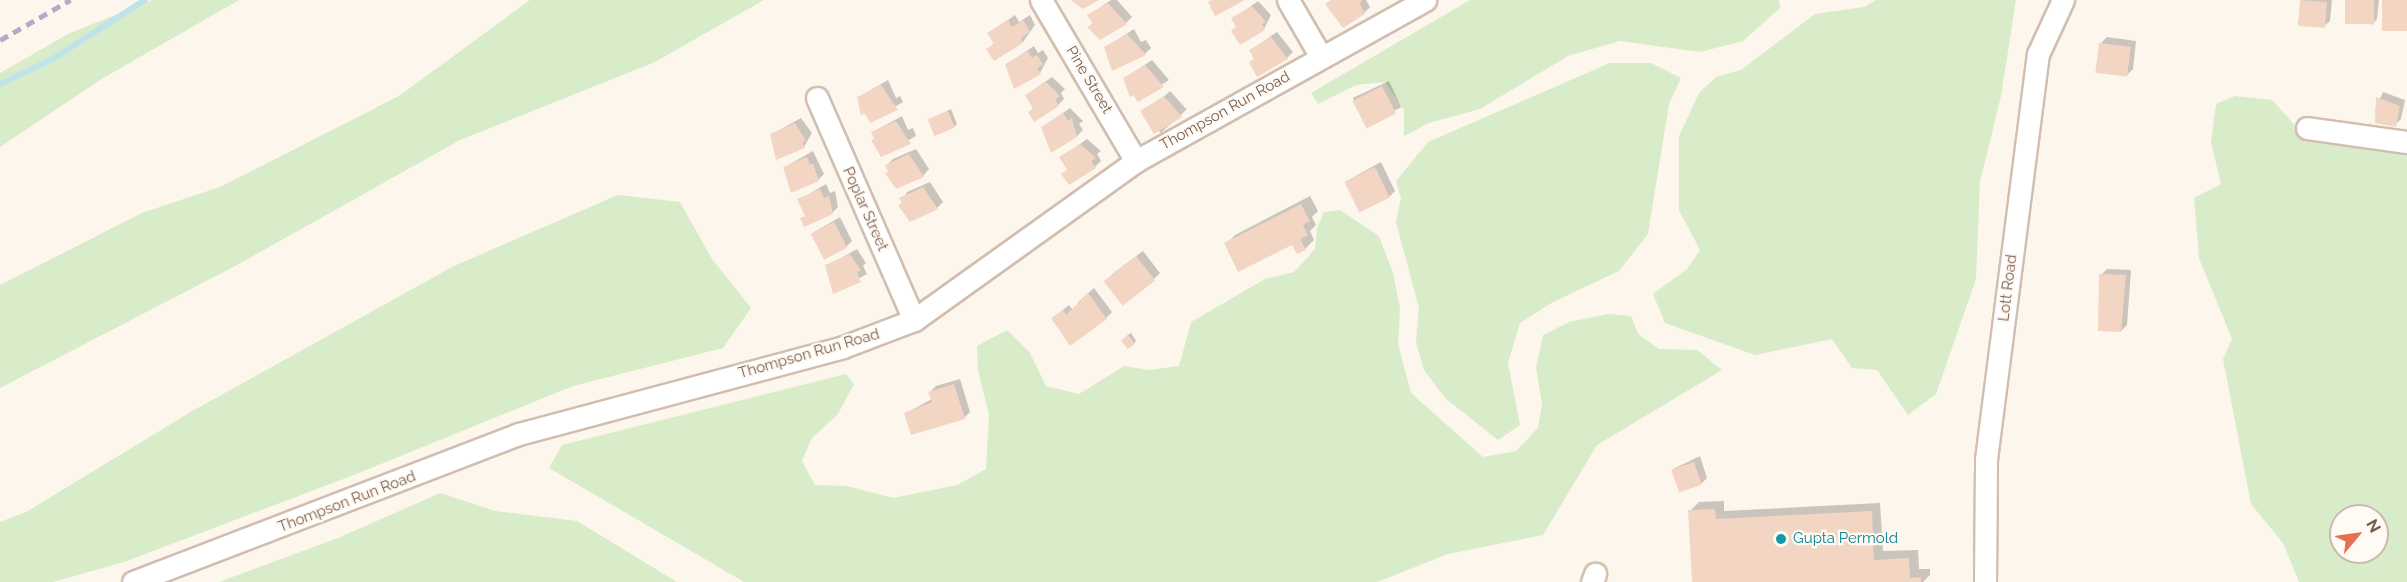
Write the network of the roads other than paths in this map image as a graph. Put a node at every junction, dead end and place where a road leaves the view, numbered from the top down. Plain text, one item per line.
1 (1041, 0) edge
2 (1288, 0) edge
3 (1425, 0) edge
4 (2063, 0) edge
5 (1321, 57) junction
6 (817, 98) dead end
7 (2307, 128) dead end
8 (2407, 142) edge
9 (1136, 161) junction
10 (914, 320) junction
11 (133, 582) edge
12 (1985, 582) edge

1 - 9 street, Pine Street
2 - 5 street
3 - 5 street, Thompson Run Road
4 - 12 street, Lott Road
5 - 9 street, Thompson Run Road
6 - 10 street, Poplar Street
7 - 8 street
9 - 10 street, Thompson Run Road
10 - 11 street, Thompson Run Road

